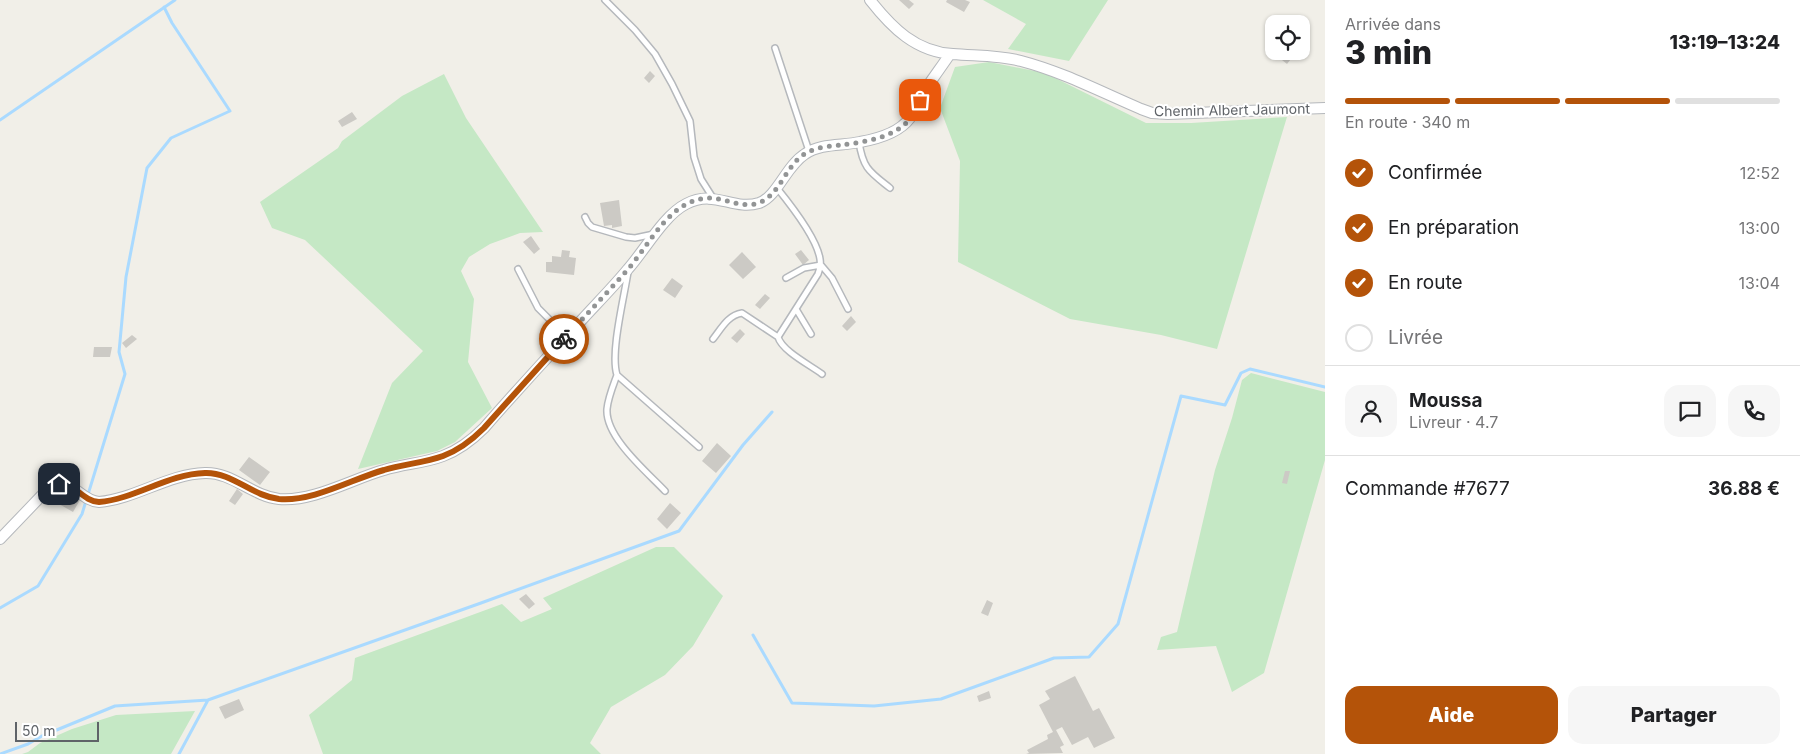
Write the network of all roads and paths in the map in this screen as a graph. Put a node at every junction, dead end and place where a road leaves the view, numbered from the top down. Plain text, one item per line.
1 (605, 0) edge
2 (870, 0) edge
3 (775, 48) dead end
4 (950, 54) junction
5 (1325, 108) edge
6 (859, 142) junction
7 (809, 151) junction
8 (777, 188) junction
9 (890, 188) dead end
10 (714, 198) junction
11 (585, 217) dead end
12 (656, 233) junction
13 (821, 265) junction
14 (629, 268) junction
15 (518, 269) dead end
16 (786, 278) dead end
17 (796, 309) junction
18 (848, 309) dead end
19 (569, 334) junction
20 (810, 334) dead end
21 (778, 338) junction
22 (713, 339) dead end
23 (822, 374) dead end
24 (617, 376) junction
25 (699, 447) dead end
26 (665, 491) dead end
27 (0, 539) edge

1 - 10 lane
2 - 4 street, Chemin Albert Jaumont
3 - 7 lane
4 - 5 street, Chemin Albert Jaumont
4 - 6 street
6 - 7 street
6 - 9 lane
7 - 8 street
8 - 10 street
8 - 13 lane
10 - 12 street
11 - 12 lane
12 - 14 street
13 - 16 lane
13 - 17 lane
13 - 18 lane
14 - 19 street
14 - 24 lane
15 - 19 lane
17 - 20 lane
17 - 21 lane
19 - 27 street
21 - 22 lane
21 - 23 lane
24 - 25 lane
24 - 26 lane

